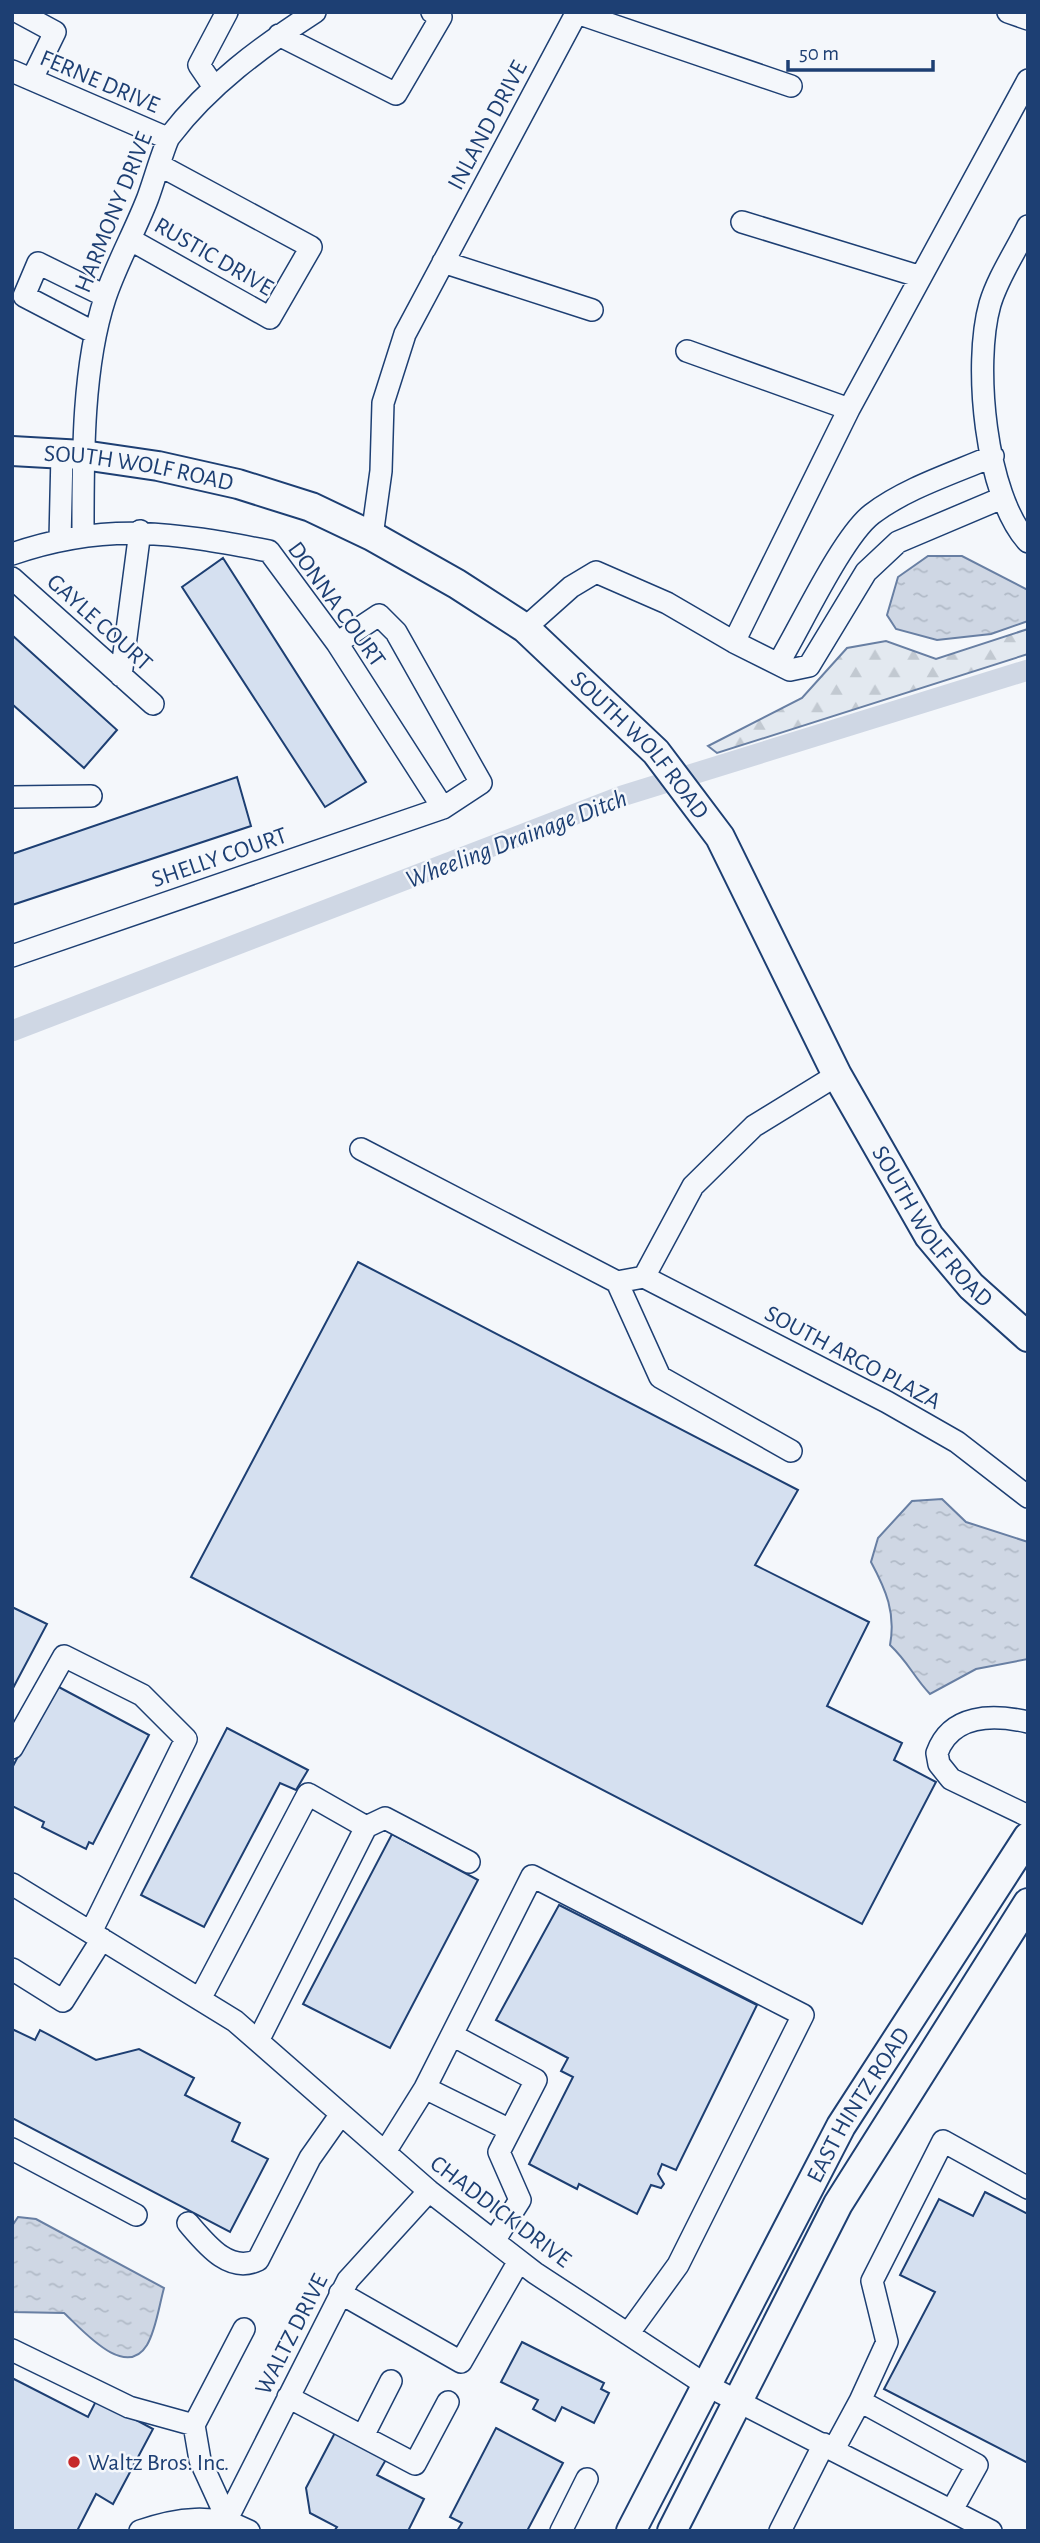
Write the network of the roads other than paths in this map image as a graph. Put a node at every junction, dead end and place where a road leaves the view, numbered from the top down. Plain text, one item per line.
1 (18, 12) edge
2 (227, 12) edge
3 (432, 12) edge
4 (577, 12) edge
5 (1007, 12) edge
6 (300, 16) edge
7 (1028, 19) edge
8 (279, 35) junction
9 (22, 75) edge
10 (1028, 80) edge
11 (791, 86) dead end
12 (214, 87) junction
13 (167, 138) junction
14 (161, 166) junction
15 (742, 222) dead end
16 (1028, 226) edge
17 (131, 240) junction
18 (443, 262) junction
19 (918, 276) junction
20 (105, 296) junction
21 (592, 310) dead end
22 (95, 333) junction
23 (687, 351) dead end
24 (849, 408) junction
25 (12, 451) edge
26 (73, 454) junction
27 (993, 456) junction
28 (1002, 498) junction
29 (141, 531) junction
30 (83, 535) junction
31 (372, 536) junction
32 (60, 540) junction
33 (1028, 542) edge
34 (12, 554) edge
35 (12, 578) edge
36 (525, 628) junction
37 (734, 642) junction
38 (337, 643) junction
39 (784, 667) junction
40 (121, 676) junction
41 (153, 704) dead end
42 (90, 796) dead end
43 (12, 797) edge
44 (443, 808) junction
45 (12, 956) edge
46 (837, 1074) junction
47 (360, 1149) dead end
48 (644, 1277) junction
49 (618, 1282) junction
50 (1028, 1338) edge
51 (791, 1451) dead end
52 (1028, 1497) edge
53 (1028, 1723) edge
54 (12, 1748) edge
55 (1028, 1816) edge
56 (366, 1827) junction
57 (1028, 1837) edge
58 (469, 1862) dead end
59 (12, 1884) edge
60 (1028, 1903) edge
61 (97, 1936) junction
62 (12, 1969) edge
63 (200, 2000) junction
64 (452, 2035) junction
65 (258, 2041) junction
66 (425, 2088) junction
67 (341, 2114) junction
68 (510, 2130) junction
69 (12, 2149) edge
70 (385, 2152) junction
71 (1028, 2188) edge
72 (429, 2191) junction
73 (136, 2215) dead end
74 (188, 2223) dead end
75 (494, 2241) junction
76 (519, 2261) junction
77 (340, 2293) junction
78 (244, 2329) dead end
79 (628, 2334) junction
80 (12, 2350) edge
81 (391, 2381) dead end
82 (706, 2385) junction
83 (288, 2397) junction
84 (739, 2399) junction
85 (860, 2401) junction
86 (448, 2402) dead end
87 (194, 2425) junction
88 (363, 2436) junction
89 (829, 2446) junction
90 (587, 2479) dead end
91 (227, 2519) junction
92 (963, 2520) edge
93 (141, 2531) edge
94 (249, 2531) edge
95 (561, 2531) edge
96 (631, 2531) edge
97 (672, 2531) edge
98 (780, 2531) edge
99 (991, 2531) edge

1 - 9 street
2 - 12 street
3 - 8 street
4 - 11 street, INLAND DRIVE
4 - 18 street, INLAND DRIVE
5 - 7 street
6 - 8 street, HARMONY DRIVE
8 - 12 street, HARMONY DRIVE
9 - 13 street, FERNE DRIVE
10 - 19 street
12 - 13 street, HARMONY DRIVE
13 - 14 street, HARMONY DRIVE
14 - 17 street, HARMONY DRIVE
14 - 17 street, RUSTIC DRIVE
15 - 19 street
16 - 27 street
17 - 20 street, HARMONY DRIVE
18 - 21 street
18 - 31 street, INLAND DRIVE
19 - 24 street
20 - 22 street, HARMONY DRIVE
20 - 22 street
22 - 26 street, HARMONY DRIVE
23 - 24 street
24 - 37 street
25 - 26 main road, SOUTH WOLF ROAD
26 - 30 street
26 - 31 main road, SOUTH WOLF ROAD
26 - 32 street
27 - 28 street
27 - 39 street
28 - 33 street
28 - 39 street
29 - 30 street, DONNA COURT
29 - 38 street, DONNA COURT
29 - 40 street
30 - 32 street, DONNA COURT
31 - 36 main road, SOUTH WOLF ROAD
32 - 34 street, DONNA COURT
35 - 40 street, GAYLE COURT
36 - 37 street
36 - 46 main road, SOUTH WOLF ROAD
37 - 39 street
38 - 44 street, DONNA COURT
38 - 44 street, SHELLY COURT
40 - 41 street, GAYLE COURT
42 - 43 street
44 - 45 street, SHELLY COURT
46 - 48 street
46 - 50 main road, SOUTH WOLF ROAD
47 - 49 street
48 - 49 street
48 - 52 street, SOUTH ARCO PLAZA
49 - 51 street
53 - 55 street
54 - 61 street
56 - 58 street
56 - 63 street
56 - 65 street
57 - 82 main road, EAST HINTZ ROAD
59 - 61 street, CHADDICK DRIVE
60 - 84 main road, EAST HINTZ ROAD
61 - 62 street
61 - 63 street, CHADDICK DRIVE
63 - 65 street, CHADDICK DRIVE
64 - 66 street
64 - 68 street
64 - 79 street
65 - 67 street, CHADDICK DRIVE
66 - 68 street
66 - 70 street
67 - 70 street, CHADDICK DRIVE
67 - 74 street
68 - 75 street
69 - 73 street
70 - 72 street, CHADDICK DRIVE
71 - 85 street
72 - 75 street, CHADDICK DRIVE
72 - 77 street, WALTZ DRIVE
75 - 76 street, CHADDICK DRIVE
76 - 77 street
76 - 79 street, CHADDICK DRIVE
77 - 83 street, WALTZ DRIVE
78 - 87 street
79 - 82 street, CHADDICK DRIVE
80 - 87 street
81 - 88 street
82 - 84 street, CHADDICK DRIVE
82 - 96 main road, EAST HINTZ ROAD
83 - 88 street
83 - 91 street, WALTZ DRIVE
84 - 89 street, CHADDICK DRIVE
84 - 97 main road, EAST HINTZ ROAD
85 - 89 street
85 - 92 street
86 - 88 street
87 - 91 street
89 - 92 street, CHADDICK DRIVE
89 - 98 street
90 - 95 street
91 - 93 street
91 - 94 street
92 - 99 street, CHADDICK DRIVE

